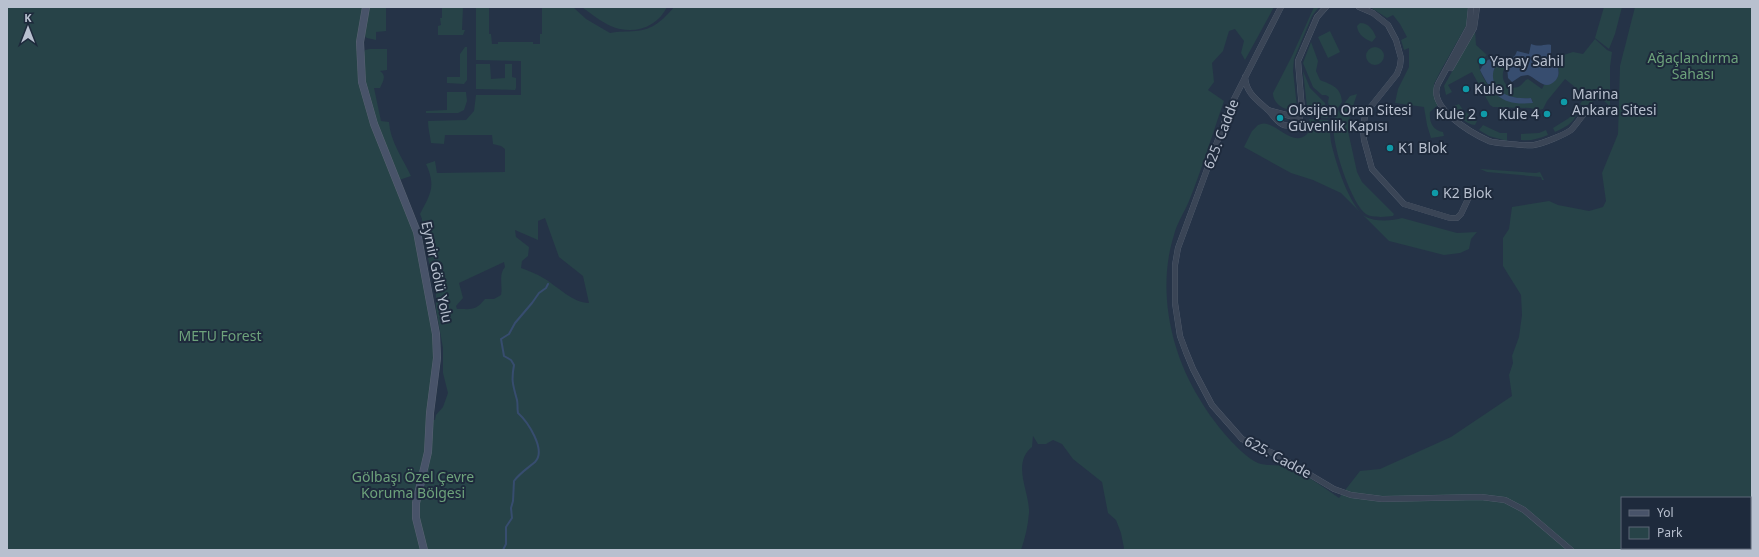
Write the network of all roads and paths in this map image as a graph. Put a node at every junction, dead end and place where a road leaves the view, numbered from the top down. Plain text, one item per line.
1 (366, 7) edge
2 (1281, 7) edge
3 (1326, 7) edge
4 (1359, 7) edge
5 (1471, 7) edge
6 (1477, 7) edge
7 (1245, 77) junction
8 (1268, 110) junction
9 (1302, 110) junction
10 (1585, 113) dead end
11 (1454, 120) junction
12 (1468, 199) dead end
13 (424, 550) edge
14 (1571, 550) edge

1 - 13 street, Eymir Gölü Yolu
2 - 7 street, 625. Cadde
3 - 9 street
4 - 12 street
5 - 11 street
6 - 11 street
7 - 8 street
7 - 14 street, 625. Cadde
8 - 9 street
8 - 9 street
10 - 11 street

